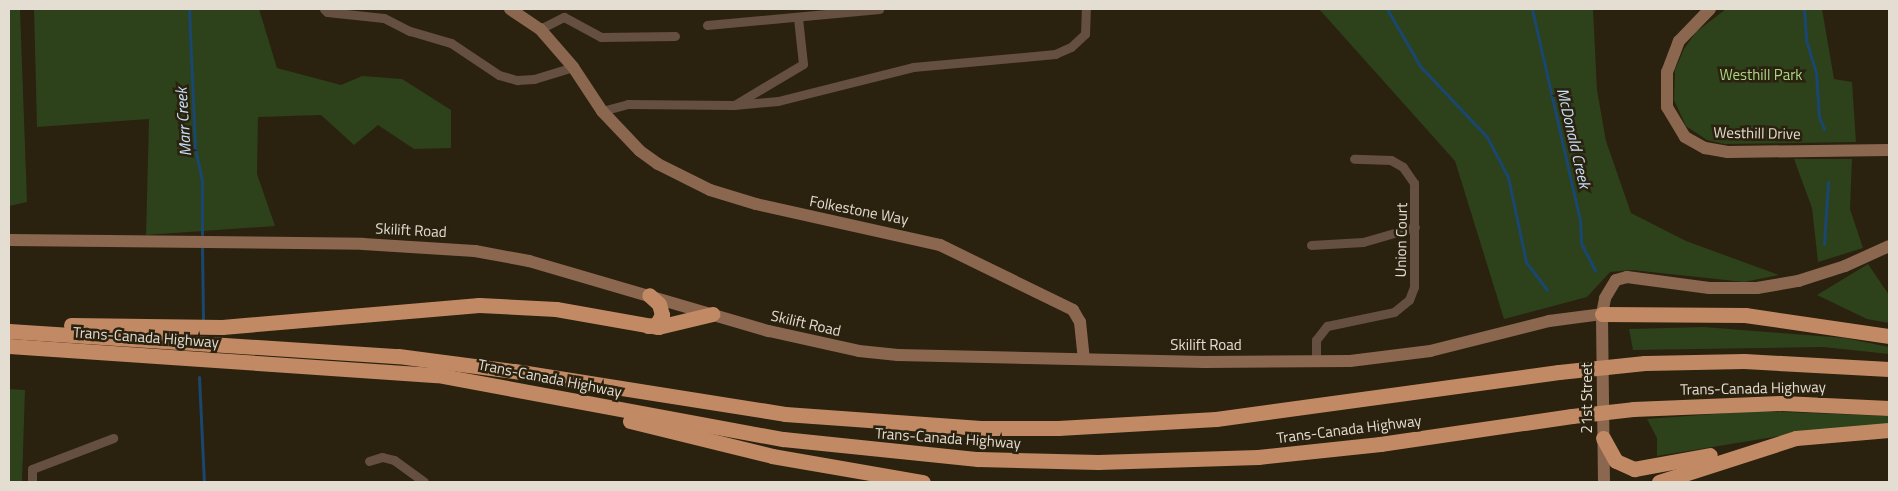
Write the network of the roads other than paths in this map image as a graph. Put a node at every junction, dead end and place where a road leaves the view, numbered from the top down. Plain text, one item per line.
1 (324, 9) edge
2 (510, 9) edge
3 (879, 9) edge
4 (1086, 9) edge
5 (1710, 9) edge
6 (798, 18) junction
7 (707, 25) dead end
8 (540, 29) junction
9 (675, 36) dead end
10 (572, 67) junction
11 (734, 105) junction
12 (602, 111) junction
13 (1889, 150) edge
14 (1354, 159) dead end
15 (1415, 227) junction
16 (9, 240) edge
17 (1311, 246) dead end
18 (1889, 246) edge
19 (649, 295) junction
20 (712, 314) junction
21 (1602, 314) junction
22 (9, 323) edge
23 (646, 326) junction
24 (9, 331) edge
25 (1889, 336) edge
26 (9, 346) edge
27 (1084, 359) junction
28 (1316, 361) junction
29 (1889, 369) edge
30 (511, 387) junction
31 (1889, 408) edge
32 (1889, 430) edge
33 (113, 438) dead end
34 (1603, 438) junction
35 (1796, 438) junction
36 (369, 461) dead end
37 (32, 482) edge
38 (424, 482) edge
39 (922, 482) edge
40 (1604, 482) edge
41 (1659, 482) edge

1 - 10 street
2 - 8 street, Folkestone Way
3 - 6 street
4 - 11 street
5 - 13 street, Westhill Drive
6 - 7 street
6 - 11 street
8 - 9 street
8 - 10 street, Folkestone Way
10 - 12 street, Folkestone Way
11 - 12 street
12 - 27 street, Folkestone Way
14 - 15 street, Union Court
15 - 17 street
15 - 28 street, Union Court
16 - 19 street, Skilift Road
18 - 21 street
19 - 20 street, Skilift Road
19 - 23 highway
20 - 23 highway
20 - 27 street, Skilift Road
21 - 25 highway
21 - 28 street, Skilift Road
21 - 34 street, 21st Street
22 - 23 highway
24 - 29 highway, Trans-Canada Highway, bridge
26 - 30 highway, Trans-Canada Highway
27 - 28 street, Skilift Road
30 - 31 highway, Trans-Canada Highway, bridge
30 - 39 highway
32 - 35 highway
33 - 37 street
34 - 35 highway
34 - 40 street, 21st Street
35 - 41 highway
36 - 38 street

